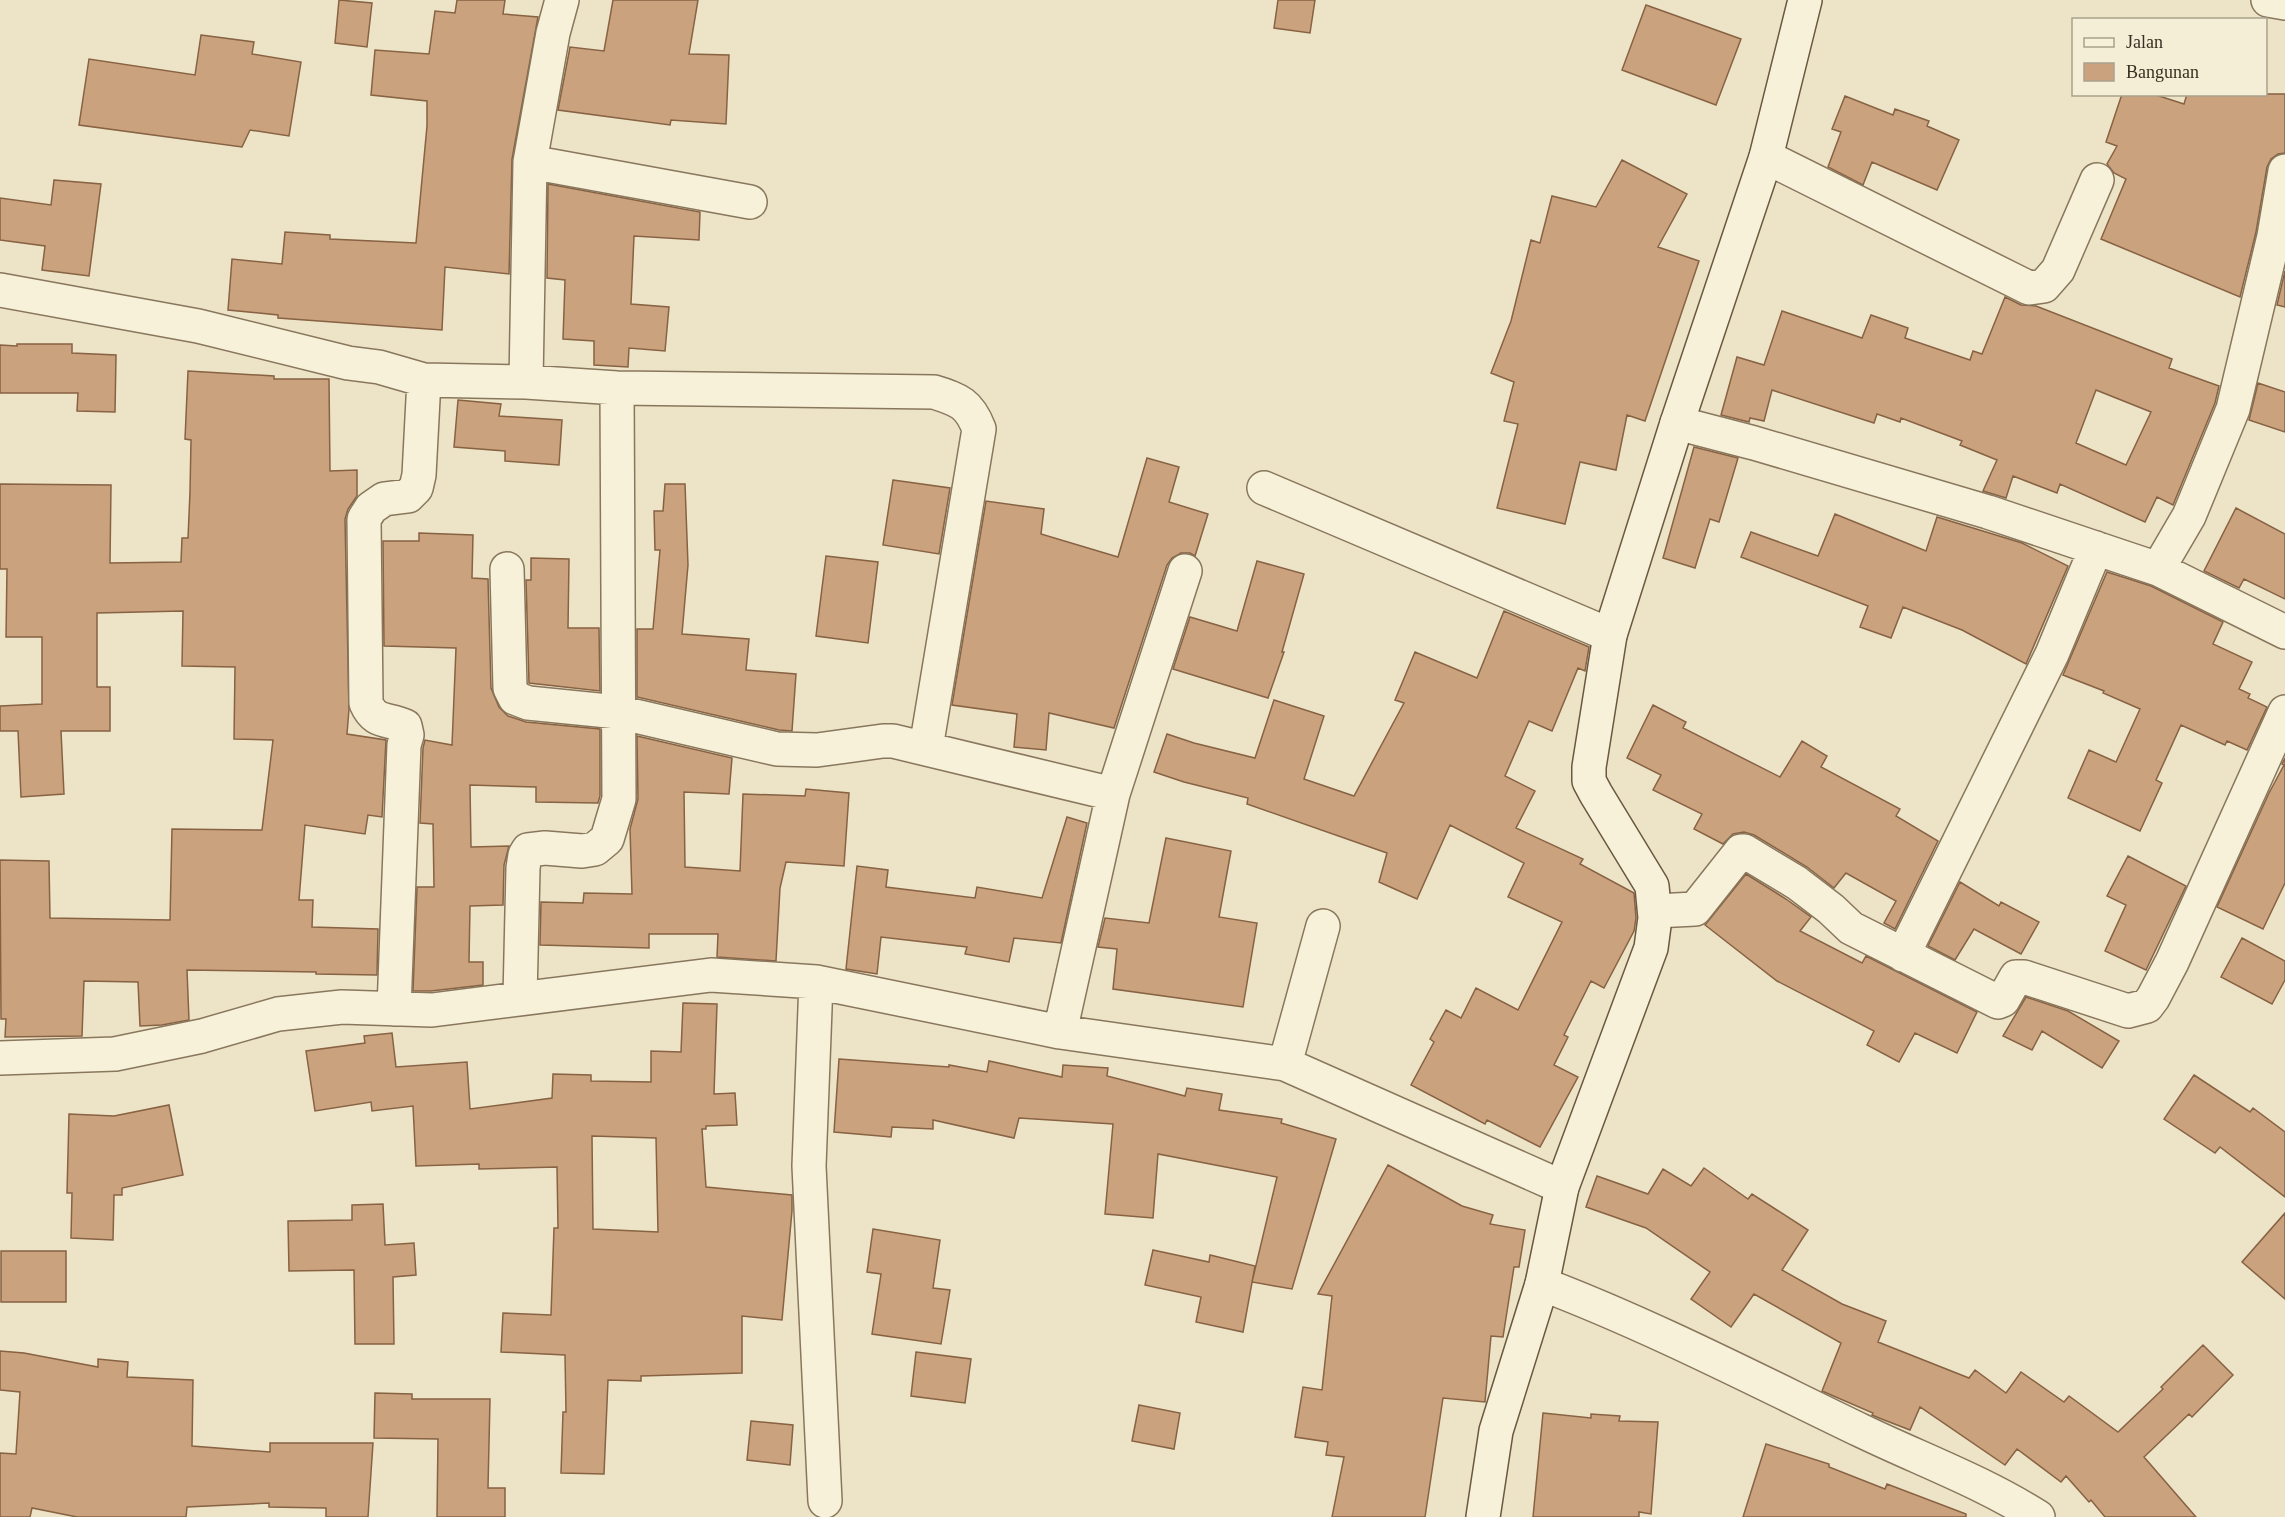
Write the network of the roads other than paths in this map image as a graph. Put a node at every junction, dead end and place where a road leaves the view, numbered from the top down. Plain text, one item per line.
1 (562, 0) edge
2 (1805, 0) edge
3 (2268, 0) edge
4 (2285, 3) edge
5 (1766, 157) junction
6 (530, 162) junction
7 (2285, 171) edge
8 (2097, 180) dead end
9 (750, 202) dead end
10 (2280, 238) edge
11 (0, 290) edge
12 (424, 380) junction
13 (526, 382) junction
14 (616, 388) junction
15 (1677, 423) junction
16 (1264, 488) dead end
17 (2096, 548) junction
18 (507, 569) dead end
19 (2158, 569) junction
20 (1185, 571) dead end
21 (2285, 632) edge
22 (1610, 635) junction
23 (618, 712) junction
24 (2285, 712) edge
25 (926, 748) junction
26 (1113, 794) junction
27 (1670, 911) junction
28 (1323, 926) dead end
29 (1903, 955) junction
30 (816, 982) junction
31 (520, 998) junction
32 (394, 1009) junction
33 (1059, 1032) junction
34 (0, 1058) edge
35 (1285, 1064) junction
36 (1562, 1187) junction
37 (1542, 1284) junction
38 (825, 1500) dead end
39 (1483, 1517) edge
40 (2038, 1517) edge

1 - 6 street
2 - 5 street
3 - 4 street
5 - 8 street
5 - 15 street
6 - 9 street
6 - 13 street
7 - 10 street
10 - 19 street
11 - 12 street
12 - 13 street
12 - 32 street
13 - 14 street
14 - 23 street
14 - 25 street
15 - 17 street
15 - 22 street
16 - 22 street
17 - 19 street
17 - 29 street
18 - 23 street
19 - 21 street
20 - 26 street
22 - 27 street
23 - 25 street
23 - 31 street
24 - 29 street
25 - 26 street
26 - 33 street
27 - 29 street
27 - 36 street
28 - 35 street
30 - 31 street
30 - 33 street
30 - 38 street
31 - 32 street
32 - 34 street
33 - 35 street
35 - 36 street
36 - 37 street
37 - 39 street
37 - 40 street

